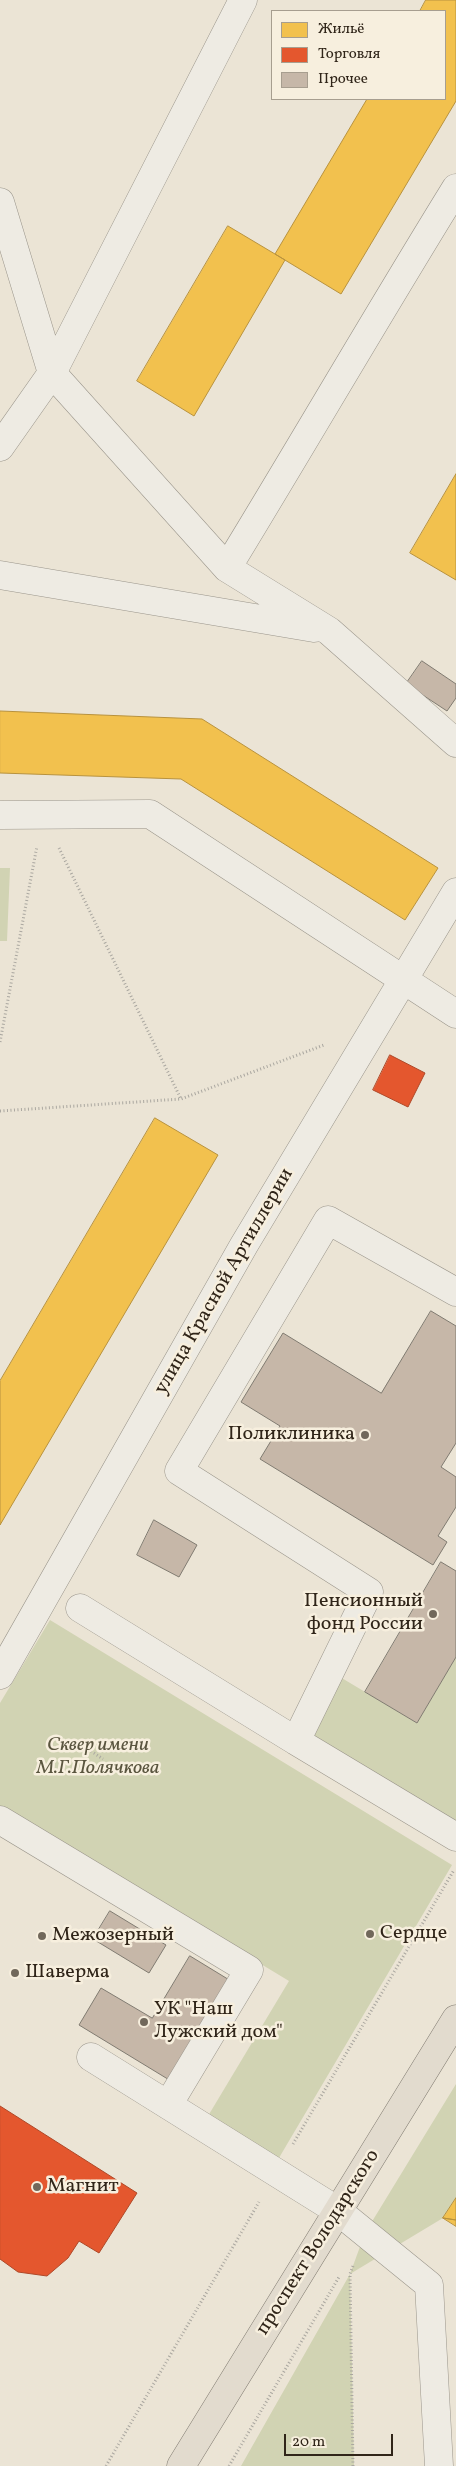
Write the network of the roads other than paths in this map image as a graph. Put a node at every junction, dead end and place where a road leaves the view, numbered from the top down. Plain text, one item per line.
1 (243, 0) edge
2 (456, 188) edge
3 (0, 202) edge
4 (52, 373) junction
5 (0, 447) edge
6 (227, 568) junction
7 (0, 575) edge
8 (328, 631) junction
9 (456, 742) edge
10 (0, 815) edge
11 (456, 892) edge
12 (402, 980) junction
13 (456, 1014) edge
14 (456, 1292) edge
15 (80, 1608) dead end
16 (0, 1675) edge
17 (296, 1741) junction
18 (0, 1820) edge
19 (456, 1837) edge
20 (456, 2019) edge
21 (91, 2057) dead end
22 (168, 2105) junction
23 (338, 2211) junction
24 (181, 2466) edge
25 (439, 2466) edge

1 - 4 street
2 - 6 street
3 - 4 street
4 - 5 street
4 - 6 street
6 - 8 street
7 - 8 street
8 - 9 street
10 - 12 street
11 - 12 street, улица Красной Артиллерии
12 - 13 street
12 - 16 street, улица Красной Артиллерии
14 - 17 street
15 - 17 street
17 - 19 street
18 - 22 street
20 - 23 main road, проспект Володарского
21 - 22 street
22 - 23 street
23 - 24 main road, проспект Володарского
23 - 25 street

